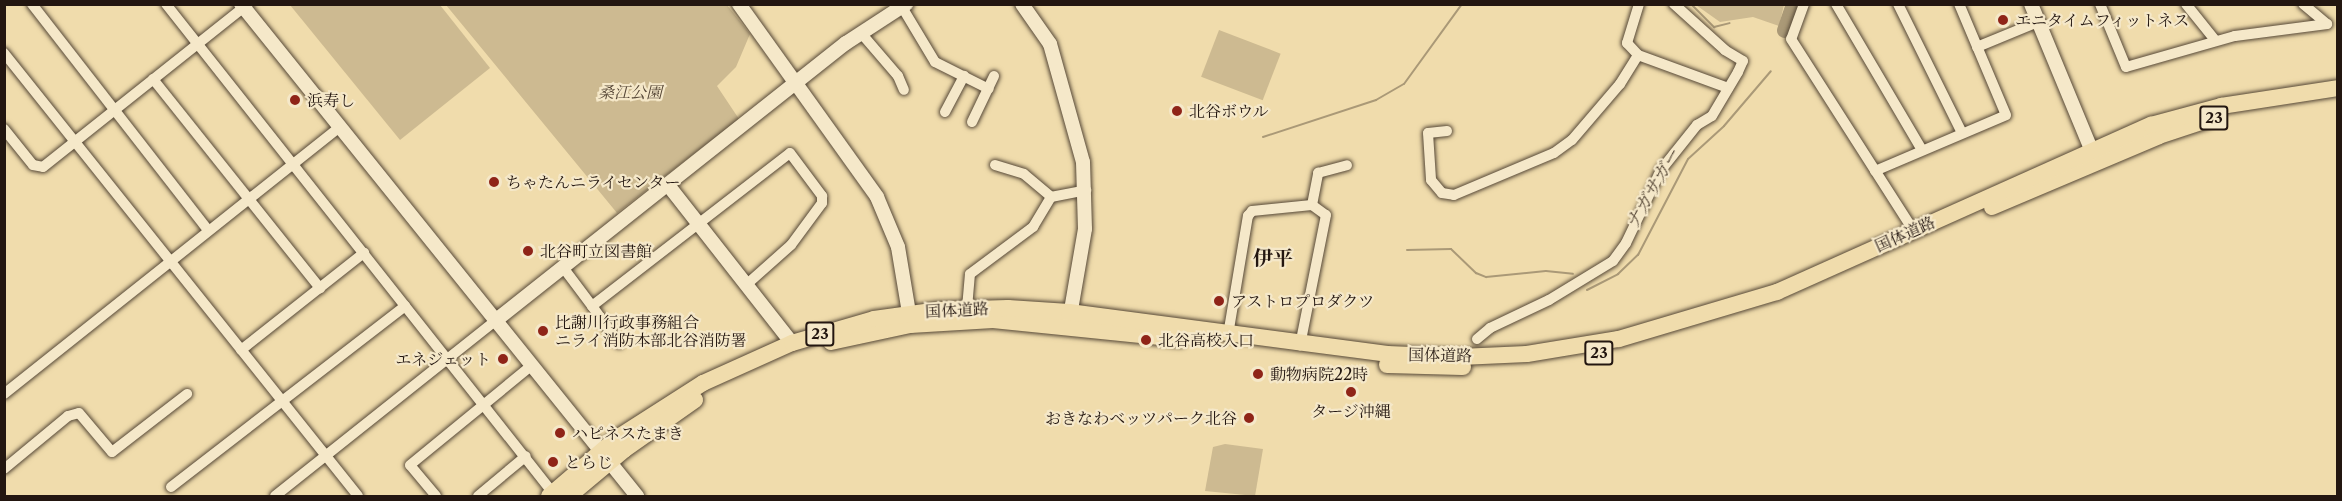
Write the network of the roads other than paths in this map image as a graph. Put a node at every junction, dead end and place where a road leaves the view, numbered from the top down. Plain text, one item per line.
1 (32, 4) edge
2 (166, 4) edge
3 (739, 4) edge
4 (1022, 4) edge
5 (1639, 4) edge
6 (1674, 4) edge
7 (1804, 4) edge
8 (1836, 4) edge
9 (1898, 4) edge
10 (1959, 4) edge
11 (2031, 4) edge
12 (2100, 4) edge
13 (2186, 4) edge
14 (2303, 4) edge
15 (244, 6) edge
16 (904, 6) edge
17 (2038, 22) junction
18 (861, 33) junction
19 (2215, 40) junction
20 (197, 45) junction
21 (1977, 47) junction
22 (4, 52) edge
23 (1638, 55) junction
24 (964, 76) junction
25 (994, 76) dead end
26 (153, 79) junction
27 (798, 82) junction
28 (1728, 88) junction
29 (2337, 88) edge
30 (989, 89) junction
31 (904, 90) dead end
32 (2337, 98) edge
33 (115, 110) junction
34 (945, 112) dead end
35 (972, 122) dead end
36 (339, 128) junction
37 (4, 129) edge
38 (1447, 131) dead end
39 (1962, 134) junction
40 (75, 142) junction
41 (1922, 150) junction
42 (2094, 156) junction
43 (292, 164) junction
44 (995, 165) dead end
45 (1347, 165) dead end
46 (1875, 171) junction
47 (668, 185) junction
48 (1086, 190) junction
49 (1052, 197) junction
50 (248, 198) junction
51 (1312, 206) junction
52 (700, 224) junction
53 (208, 230) junction
54 (1913, 230) junction
55 (364, 253) junction
56 (170, 261) junction
57 (562, 266) junction
58 (747, 284) junction
59 (320, 288) junction
60 (405, 306) junction
61 (592, 306) junction
62 (967, 308) junction
63 (909, 313) junction
64 (1069, 318) junction
65 (495, 321) junction
66 (1228, 335) junction
67 (1477, 339) dead end
68 (619, 343) dead end
69 (792, 343) junction
70 (1300, 345) junction
71 (241, 350) junction
72 (447, 360) junction
73 (531, 366) junction
74 (4, 394) edge
75 (187, 394) dead end
76 (281, 403) junction
77 (484, 405) junction
78 (325, 456) junction
79 (526, 456) junction
80 (604, 457) junction
81 (4, 469) edge
82 (171, 487) dead end
83 (557, 495) edge
84 (275, 496) edge
85 (358, 496) edge
86 (436, 496) edge
87 (478, 496) edge
88 (637, 496) edge

1 - 33 street
2 - 20 street
3 - 27 street
4 - 48 street
5 - 23 street
6 - 28 street
7 - 46 street
8 - 41 street
9 - 39 street
10 - 21 street
11 - 17 street
12 - 19 street
13 - 19 street
14 - 19 street
15 - 20 street
15 - 36 street
16 - 18 street
16 - 24 street
17 - 21 street
17 - 42 street
18 - 27 street
18 - 31 street
20 - 26 street
20 - 43 street
21 - 39 street
22 - 40 street
23 - 28 street
23 - 38 street
24 - 30 street
24 - 34 street
25 - 30 street
26 - 33 street
26 - 50 street
27 - 47 street
27 - 63 street
28 - 67 street
29 - 42 main road, 国体道路 / 23
30 - 35 street
32 - 42 main road, 国体道路 / 23
33 - 40 street
33 - 53 street
36 - 43 street
36 - 65 street
37 - 40 street
39 - 41 street
40 - 56 street
41 - 46 street
42 - 54 main road, 国体道路 / 23
42 - 64 main road, 国体道路 / 23
43 - 50 street
43 - 55 street
44 - 49 street
45 - 51 street
46 - 54 street
47 - 52 street
47 - 57 street
48 - 49 street
48 - 64 street
49 - 62 street
50 - 53 street
50 - 59 street
51 - 66 street
51 - 70 street
52 - 58 street
52 - 58 street
52 - 61 street
53 - 56 street
54 - 70 main road, 国体道路 / 23
55 - 59 street
55 - 60 street
56 - 71 street
56 - 74 street
57 - 61 street
57 - 65 street
58 - 69 street
59 - 71 street
60 - 72 street
60 - 76 street
61 - 68 street
62 - 63 main road, 国体道路 / 23
62 - 64 main road, 国体道路 / 23
63 - 69 main road, 国体道路 / 23
64 - 66 main road, 国体道路 / 23
64 - 80 main road, 国体道路 / 23
65 - 72 street
65 - 73 street
66 - 70 main road, 国体道路 / 23
69 - 80 main road, 国体道路 / 23
71 - 76 street
72 - 77 street
72 - 78 street
73 - 77 street
73 - 80 street
75 - 81 street
76 - 78 street
76 - 82 street
77 - 79 street
77 - 86 street
78 - 84 street
78 - 85 street
79 - 83 street
79 - 87 street
80 - 83 main road, 国体道路 / 23
80 - 88 street

